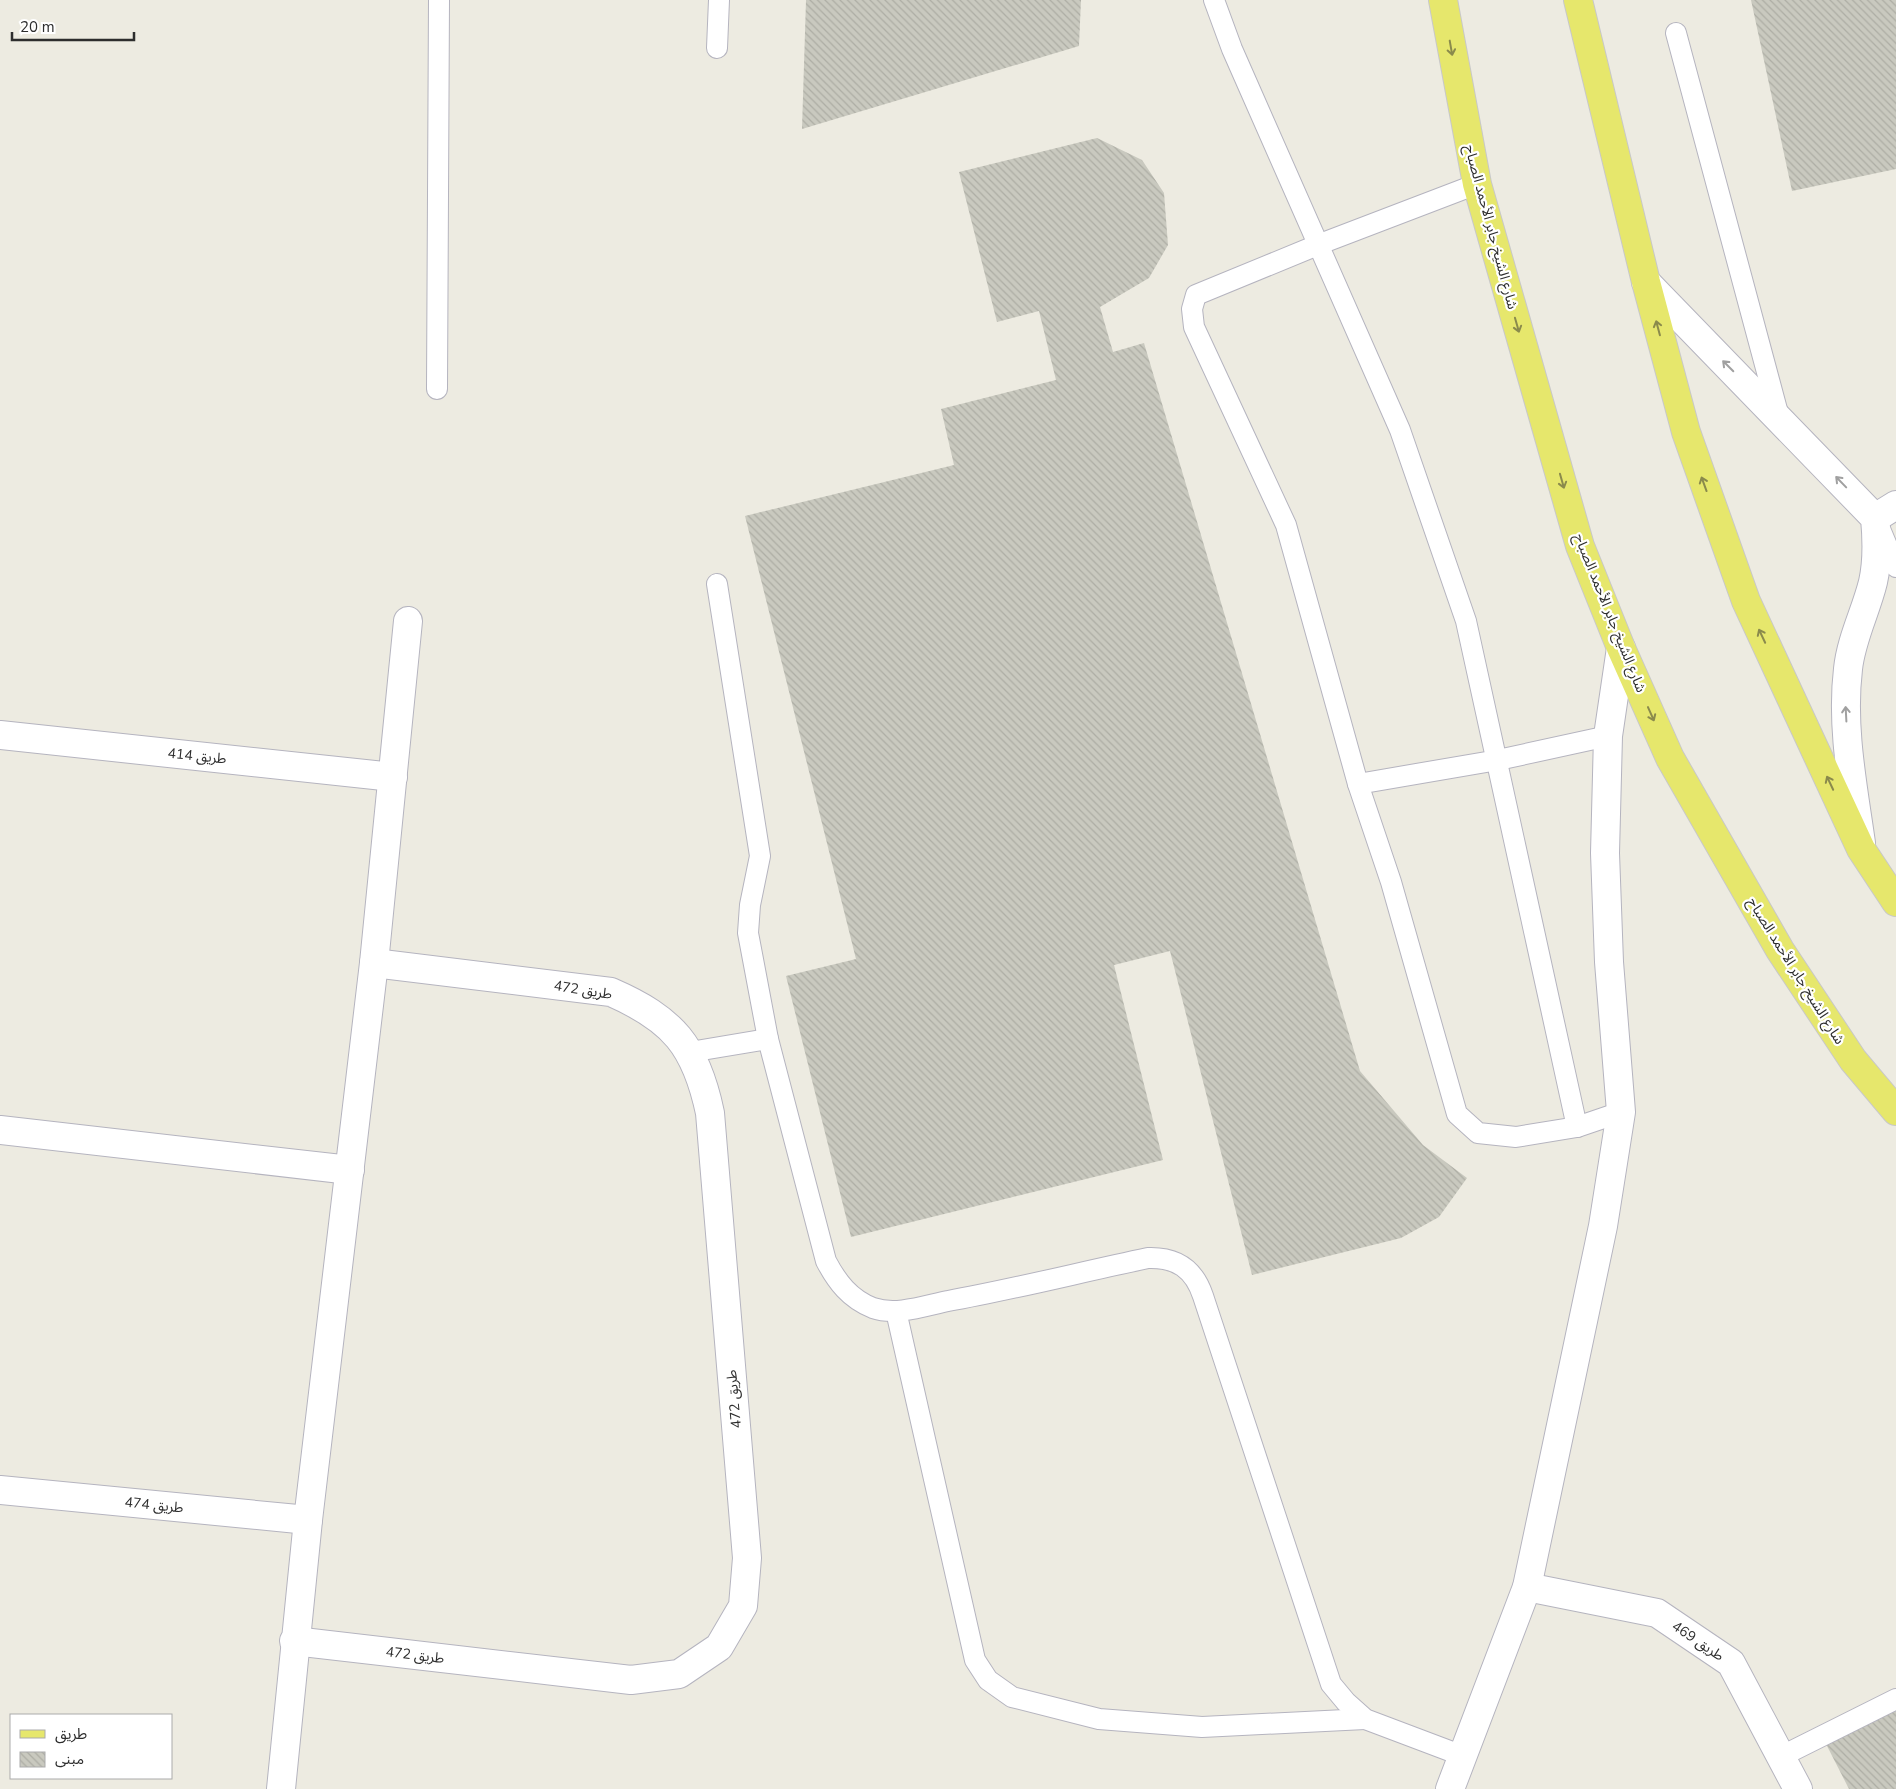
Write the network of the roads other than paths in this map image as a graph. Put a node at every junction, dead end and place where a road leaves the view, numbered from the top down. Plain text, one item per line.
1 (439, 0) edge
2 (720, 0) edge
3 (1214, 0) edge
4 (1443, 0) edge
5 (1578, 0) edge
6 (1676, 33) dead end
7 (717, 48) dead end
8 (1477, 184) junction
9 (1320, 244) junction
10 (1646, 282) junction
11 (437, 389) dead end
12 (1779, 418) junction
13 (1885, 511) edge
14 (1896, 567) edge
15 (716, 584) dead end
16 (408, 621) dead end
17 (1621, 648) junction
18 (0, 735) edge
19 (1608, 736) junction
20 (1498, 760) junction
21 (393, 777) junction
22 (1358, 784) junction
23 (1861, 849) junction
24 (1896, 902) edge
25 (374, 963) junction
26 (768, 1040) junction
27 (690, 1052) junction
28 (1896, 1111) edge
29 (1621, 1112) junction
30 (1577, 1126) junction
31 (0, 1130) edge
32 (350, 1170) junction
33 (896, 1311) junction
34 (0, 1490) edge
35 (308, 1520) junction
36 (1527, 1587) junction
37 (294, 1641) junction
38 (1896, 1699) edge
39 (1365, 1719) junction
40 (1463, 1756) junction
41 (1780, 1757) junction
42 (281, 1789) edge
43 (1450, 1789) edge
44 (1798, 1789) edge

1 - 11 lane
2 - 7 lane
3 - 9 lane
4 -> 8 main road, شارع الشيخ جابر الأحمد الصباح
5 - 10 main road
6 - 12 lane
8 - 9 lane
8 -> 17 main road, شارع الشيخ جابر الأحمد الصباح
9 - 20 lane
9 - 22 lane
12 -> 10 street
23 -> 10 main road
13 -> 12 street
13 - 14 lane
23 -> 13 street
15 - 26 lane
16 - 21 street
17 - 19 street
17 -> 28 main road, شارع الشيخ جابر الأحمد الصباح
18 - 21 street, طريق 414
19 - 20 lane
19 - 29 street
20 - 22 lane
20 - 30 lane
21 - 25 street
22 - 30 lane
23 - 24 main road
25 - 27 street, طريق 472
25 - 32 street
26 - 27 lane
26 - 33 lane
27 - 37 street, طريق 472
29 - 30 lane
29 - 36 street
31 - 32 street
32 - 35 street
33 - 39 lane
33 - 39 lane
34 - 35 street, طريق 474
35 - 37 street
36 - 40 street
36 - 41 street, طريق 469
37 - 42 street
38 - 41 lane
39 - 40 lane
40 - 43 street
41 - 44 street, طريق 469

